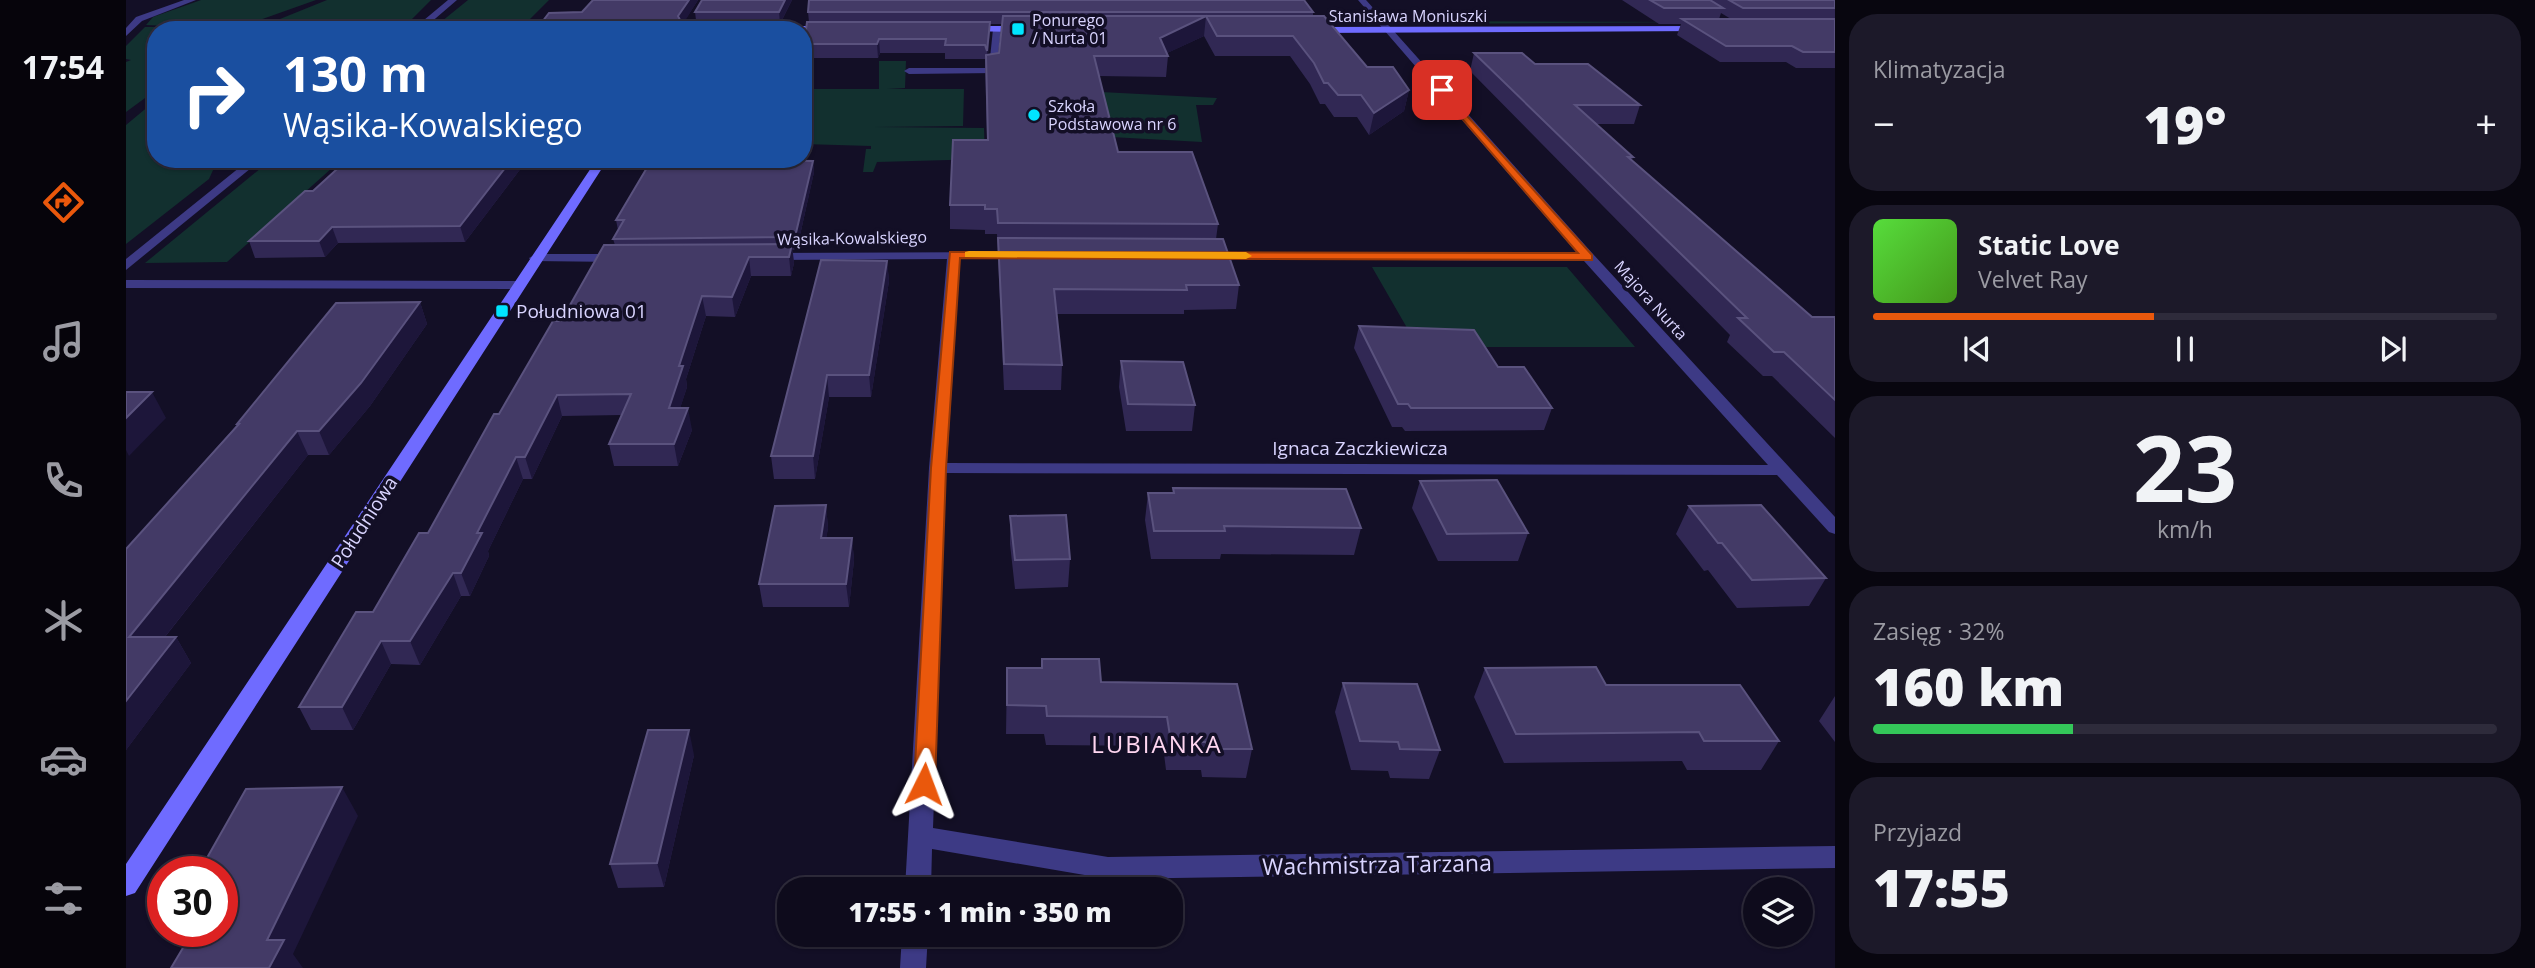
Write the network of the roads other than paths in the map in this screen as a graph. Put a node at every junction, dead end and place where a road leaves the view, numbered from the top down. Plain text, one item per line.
1 (178, 0) edge
2 (192, 0) edge
3 (453, 0) edge
4 (1362, 0) edge
5 (126, 21) edge
6 (427, 21) edge
7 (812, 29) edge
8 (845, 29) edge
9 (956, 29) edge
10 (997, 29) junction
11 (1041, 29) edge
12 (1712, 29) edge
13 (1306, 30) edge
14 (1388, 30) junction
15 (126, 33) edge
16 (909, 71) dead end
17 (246, 168) edge
18 (597, 168) edge
19 (954, 255) junction
20 (1037, 255) edge
21 (750, 256) edge
22 (1187, 256) edge
23 (628, 257) edge
24 (1588, 257) junction
25 (536, 258) junction
26 (126, 266) edge
27 (126, 284) edge
28 (519, 285) junction
29 (938, 468) junction
30 (1781, 470) junction
31 (1835, 528) edge
32 (922, 837) junction
33 (1835, 857) edge
34 (919, 877) edge
35 (126, 885) edge
36 (914, 947) edge
37 (913, 968) edge

1 - 5 street
2 - 15 street
3 - 6 street
4 - 14 street, Majora Nurta
7 - 8 street
9 - 10 street
10 - 11 street
10 - 16 street
12 - 14 street, Stanisława Moniuszki
13 - 14 street, Stanisława Moniuszki
14 - 24 street, Majora Nurta
17 - 26 street
18 - 25 street, Południowa
19 - 20 street, Wąsika-Kowalskiego
19 - 21 street, Wąsika-Kowalskiego
19 - 29 street
22 - 24 street
23 - 25 street
24 - 30 street, Majora Nurta
25 - 28 street, Południowa
27 - 28 street
28 - 35 street, Południowa
29 - 30 street, Ignaca Zaczkiewicza
29 - 32 street
30 - 31 street, Majora Nurta
32 - 33 street, Wachmistrza Tarzana
32 - 34 street
36 - 37 street

